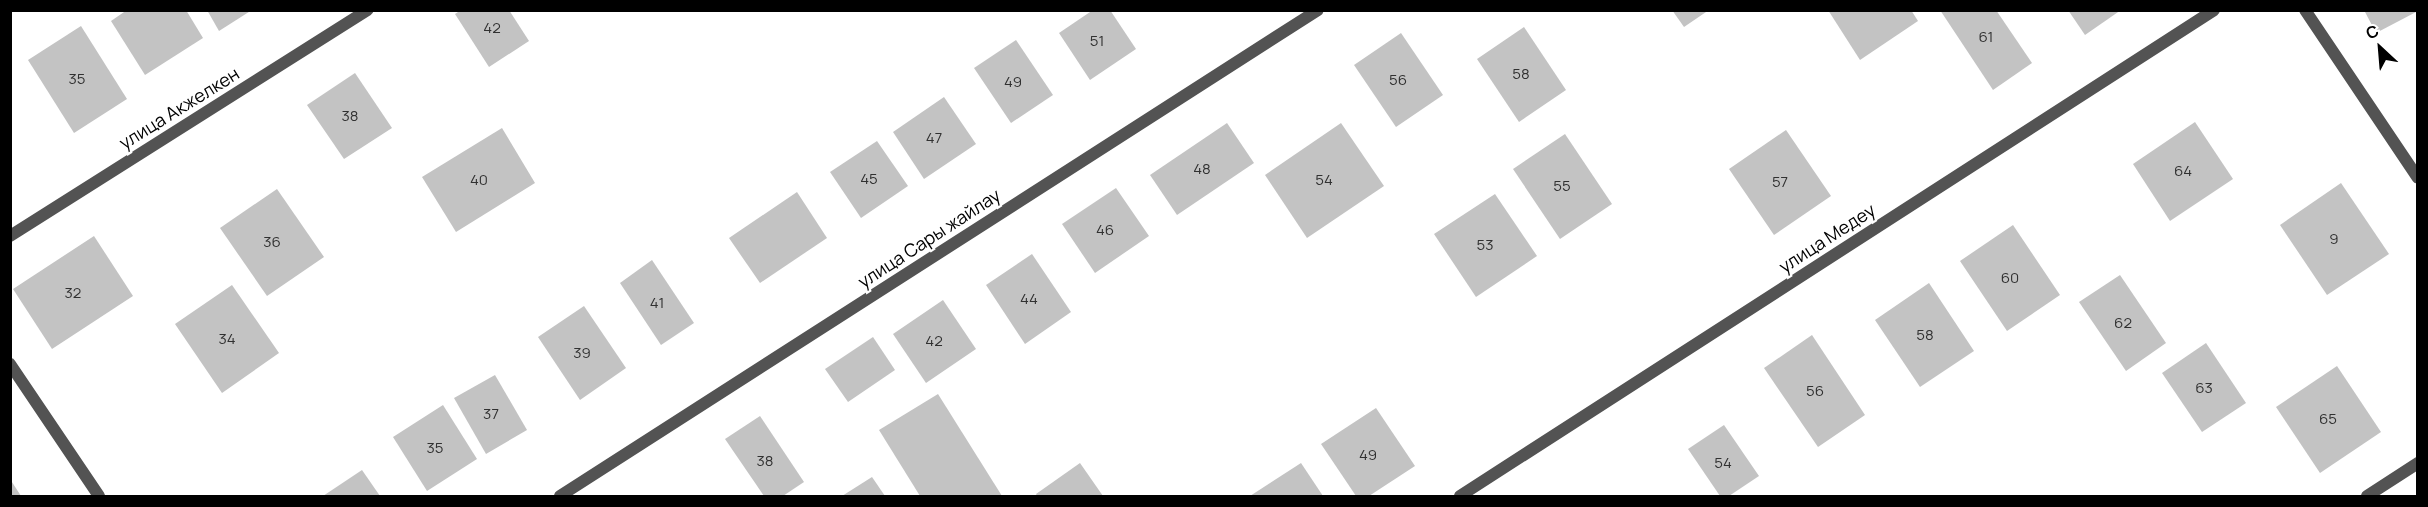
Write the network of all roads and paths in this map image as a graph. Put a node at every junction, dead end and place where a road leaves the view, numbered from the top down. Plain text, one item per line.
1 (367, 10) edge
2 (1318, 10) edge
3 (2214, 10) edge
4 (2305, 10) edge
5 (2418, 178) edge
6 (10, 236) edge
7 (10, 364) edge
8 (2418, 463) edge
9 (99, 496) edge
10 (560, 496) edge
11 (1460, 496) edge
12 (2367, 496) edge

1 - 6 street, улица Акжелкен
2 - 10 street, улица Сары жайлау
3 - 11 street, улица Медеу
4 - 5 street
7 - 9 street
8 - 12 street

